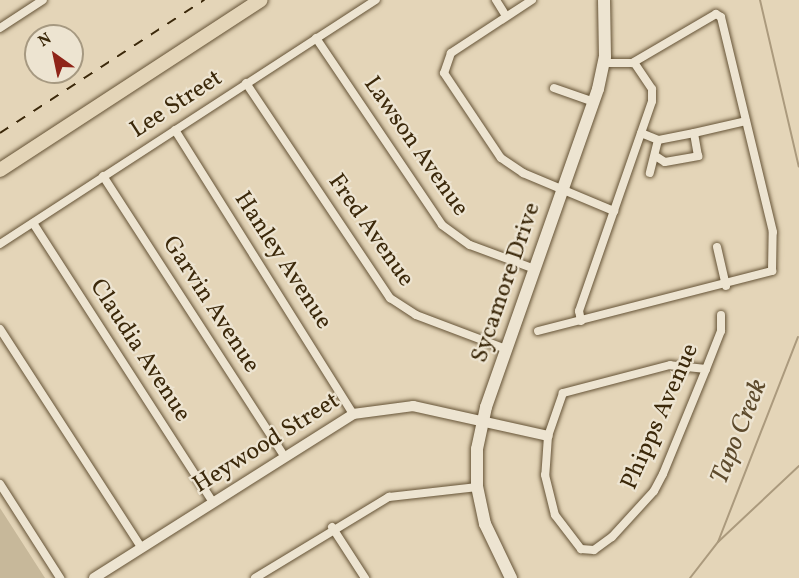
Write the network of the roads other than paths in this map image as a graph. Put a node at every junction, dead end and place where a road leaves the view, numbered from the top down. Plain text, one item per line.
1 (43, 0) edge
2 (261, 0) edge
3 (376, 0) edge
4 (496, 0) edge
5 (532, 0) edge
6 (604, 0) edge
7 (506, 16) junction
8 (1, 25) edge
9 (316, 38) junction
10 (634, 62) junction
11 (604, 63) junction
12 (246, 83) junction
13 (554, 88) dead end
14 (594, 102) junction
15 (746, 121) junction
16 (175, 130) junction
17 (641, 133) junction
18 (694, 133) junction
19 (658, 140) junction
20 (657, 157) junction
21 (0, 170) edge
22 (650, 173) dead end
23 (103, 176) junction
24 (563, 188) junction
25 (614, 211) junction
26 (33, 222) junction
27 (0, 244) edge
28 (717, 248) dead end
29 (535, 269) junction
30 (726, 286) junction
31 (721, 315) dead end
32 (581, 321) junction
33 (0, 329) edge
34 (538, 331) dead end
35 (9, 342) junction
36 (0, 347) edge
37 (506, 349) junction
38 (706, 369) junction
39 (353, 414) junction
40 (482, 422) junction
41 (548, 436) junction
42 (284, 456) junction
43 (0, 484) edge
44 (477, 487) junction
45 (213, 502) junction
46 (332, 527) junction
47 (141, 547) junction
48 (60, 578) edge
49 (94, 578) edge
50 (255, 578) edge
51 (366, 578) edge
52 (511, 578) edge

1 - 8 street
2 - 21 main road
3 - 9 street, Lee Street
4 - 7 street
5 - 7 street
6 - 11 main road, Sycamore Drive
7 - 24 street
9 - 12 street, Lee Street
9 - 29 street, Lawson Avenue
10 - 11 street
10 - 15 street
10 - 17 street
11 - 14 main road, Sycamore Drive
12 - 16 street, Lee Street
12 - 37 street, Fred Avenue
13 - 14 street
14 - 24 main road, Sycamore Drive
15 - 18 street
15 - 30 street
16 - 23 street, Lee Street
16 - 39 street, Hanley Avenue
17 - 19 street
17 - 25 street
18 - 19 street
18 - 20 street
19 - 20 street
20 - 22 street
23 - 26 street, Lee Street
23 - 42 street, Garvin Avenue
24 - 25 street
24 - 29 main road, Sycamore Drive
25 - 32 street
26 - 27 street, Lee Street
26 - 45 street, Claudia Avenue
28 - 30 street
29 - 37 main road, Sycamore Drive
30 - 32 street
31 - 38 street, Phipps Avenue
32 - 34 street
33 - 35 street
35 - 36 street
35 - 47 street
37 - 40 main road, Sycamore Drive
38 - 41 street
38 - 41 street, Phipps Avenue
39 - 40 street, Heywood Street
39 - 42 street, Heywood Street
40 - 41 street, Heywood Street
40 - 44 main road, Sycamore Drive
42 - 45 street, Heywood Street
43 - 48 street
44 - 46 street
44 - 52 main road, Sycamore Drive
45 - 47 street, Heywood Street
46 - 50 street
46 - 51 street
47 - 49 street, Heywood Street

